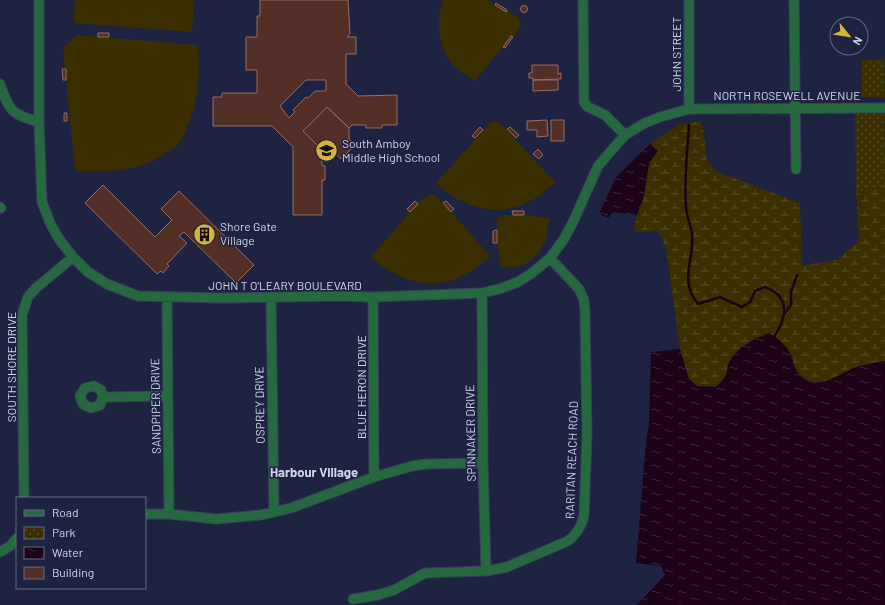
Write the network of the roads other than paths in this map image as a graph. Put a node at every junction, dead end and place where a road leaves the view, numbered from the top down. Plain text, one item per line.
1 (40, 0) edge
2 (583, 0) edge
3 (689, 0) edge
4 (794, 0) edge
5 (0, 84) edge
6 (795, 108) junction
7 (885, 108) edge
8 (689, 109) junction
9 (39, 122) junction
10 (625, 135) junction
11 (796, 170) dead end
12 (72, 257) junction
13 (550, 258) junction
14 (482, 293) junction
15 (167, 297) junction
16 (271, 297) junction
17 (373, 297) junction
18 (168, 396) junction
19 (103, 397) dead end
20 (483, 463) junction
21 (374, 477) junction
22 (24, 497) edge
23 (274, 512) junction
24 (146, 514) edge
25 (169, 514) junction
26 (16, 539) edge
27 (0, 552) edge
28 (486, 572) junction
29 (353, 599) dead end

1 - 9 street, JOHN T O'LEARY BOULEVARD
2 - 10 street
3 - 8 street, JOHN STREET
4 - 6 street
5 - 9 street
6 - 7 street, NORTH ROSEWELL AVENUE
6 - 8 street, NORTH ROSEWELL AVENUE
6 - 11 street
8 - 10 street, JOHN T O'LEARY BOULEVARD
9 - 12 street, JOHN T O'LEARY BOULEVARD
10 - 13 street, JOHN T O'LEARY BOULEVARD
12 - 15 street, JOHN T O'LEARY BOULEVARD
12 - 22 street, SOUTH SHORE DRIVE
13 - 14 street, JOHN T O'LEARY BOULEVARD
13 - 28 street, RARITAN REACH ROAD
14 - 17 street, JOHN T O'LEARY BOULEVARD
14 - 20 street, SPINNAKER DRIVE
15 - 16 street, JOHN T O'LEARY BOULEVARD
15 - 18 street, SANDPIPER DRIVE
16 - 17 street, JOHN T O'LEARY BOULEVARD
16 - 23 street, OSPREY DRIVE
17 - 21 street, BLUE HERON DRIVE
18 - 19 street
18 - 25 street, SANDPIPER DRIVE
20 - 21 street
20 - 28 street, SPINNAKER DRIVE
21 - 23 street
23 - 25 street
24 - 25 street
26 - 27 street
28 - 29 street, RARITAN REACH ROAD

